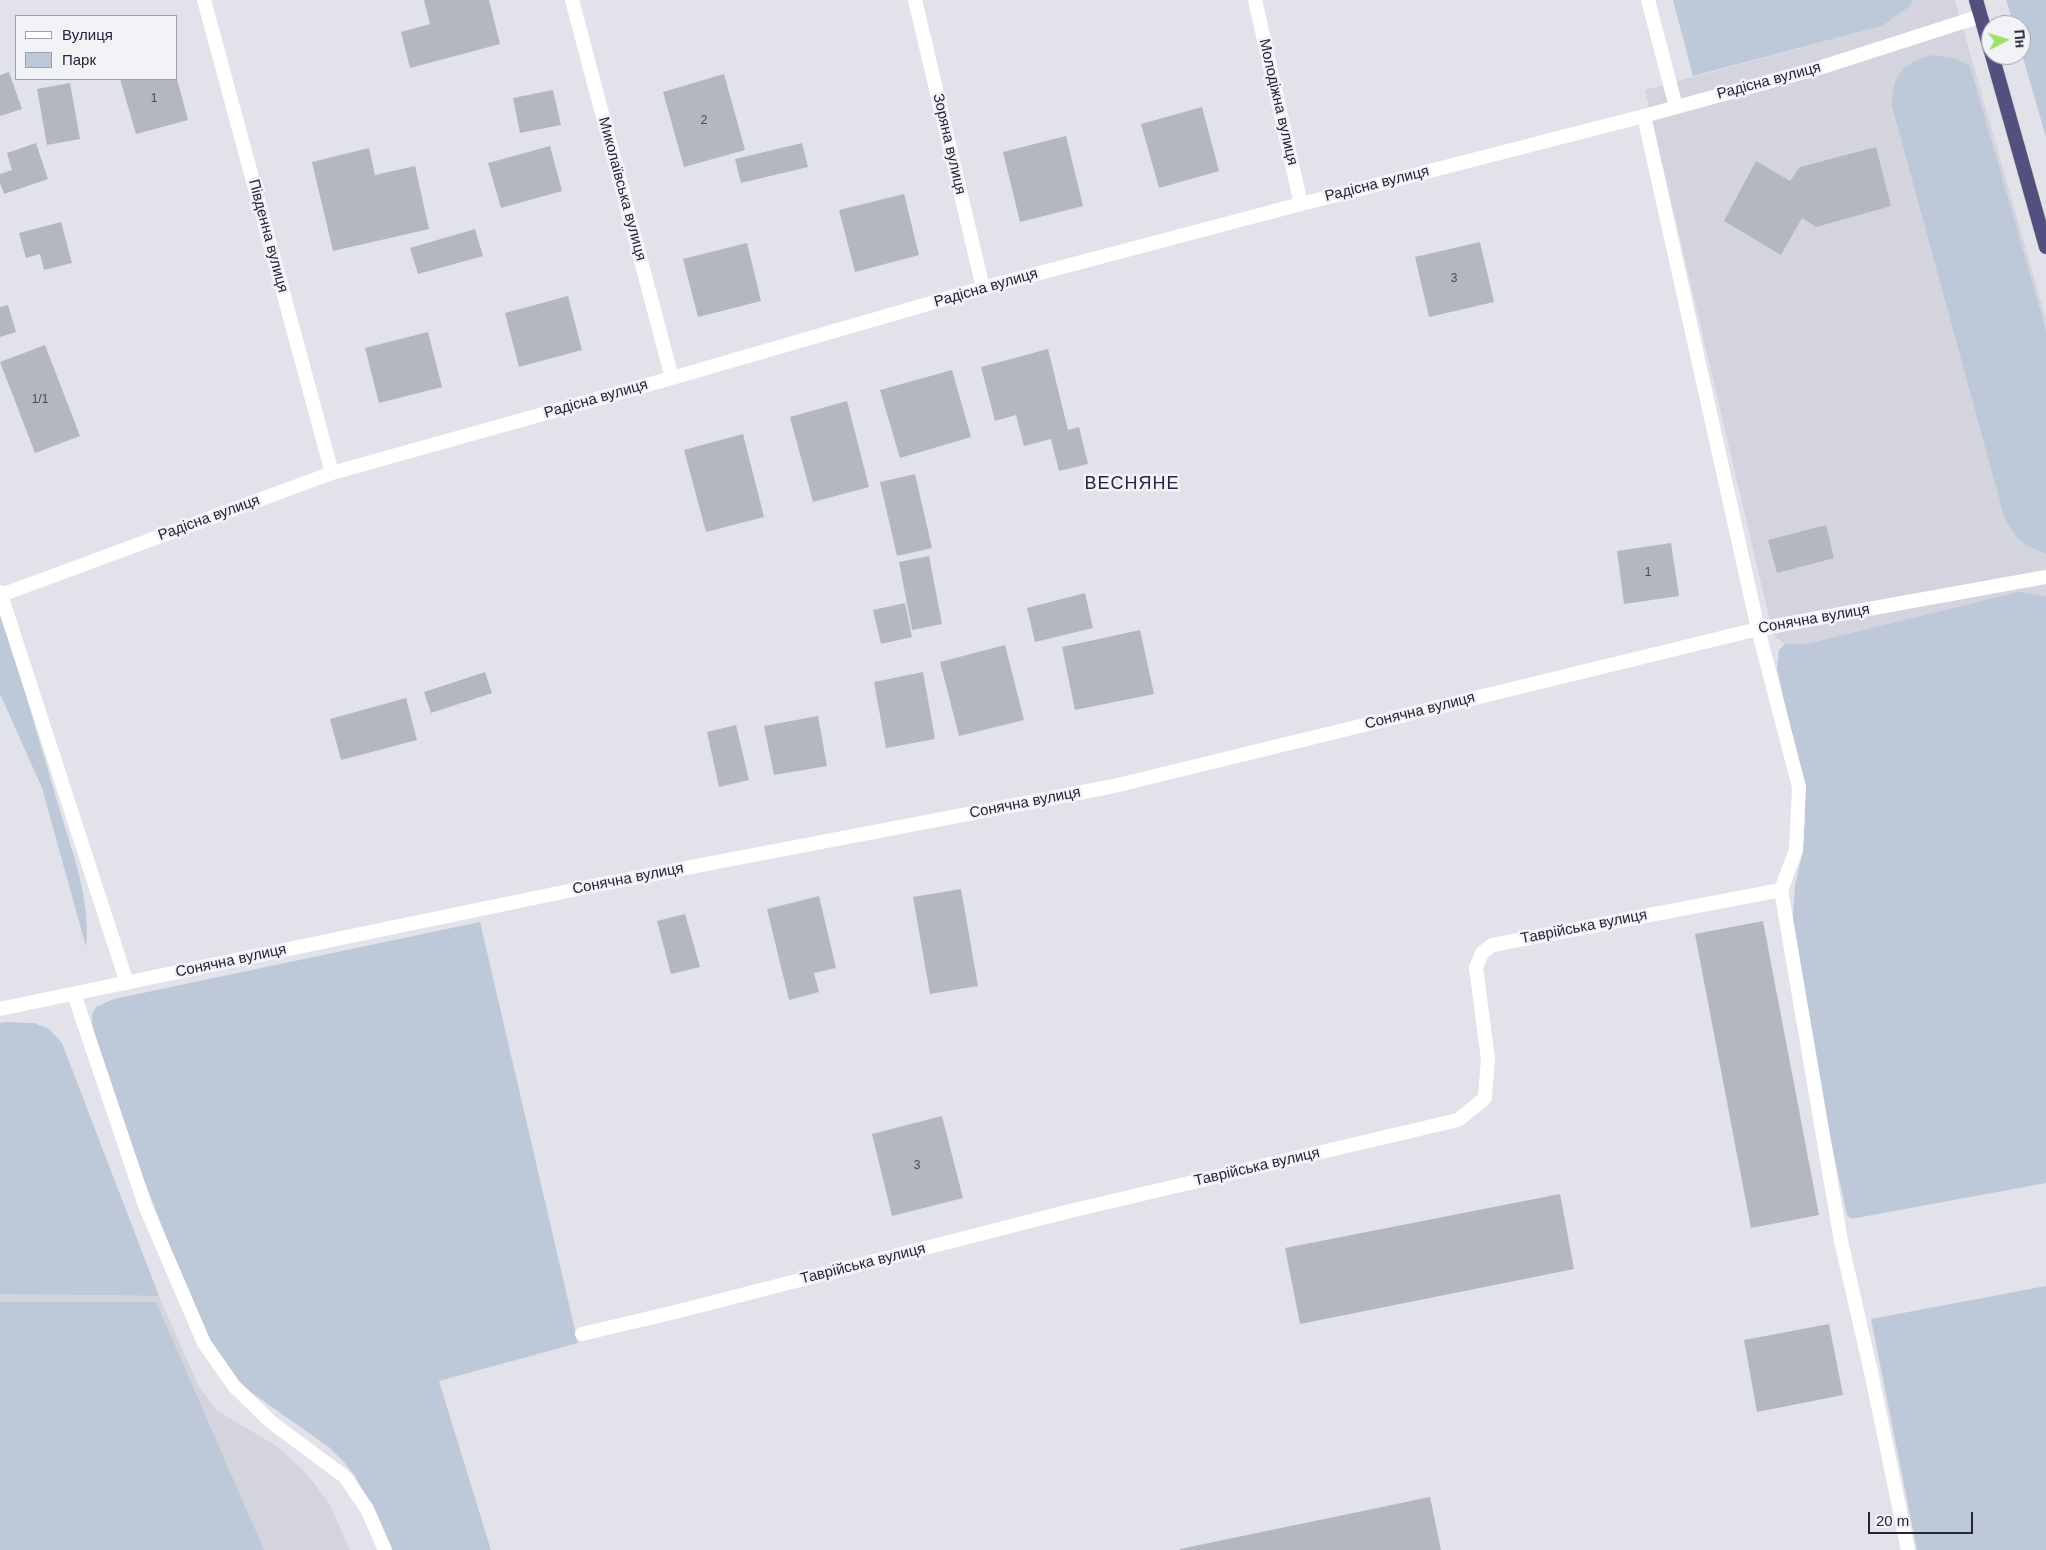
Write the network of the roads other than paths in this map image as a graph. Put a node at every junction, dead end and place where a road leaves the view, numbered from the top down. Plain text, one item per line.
1 (204, 0) edge
2 (572, 0) edge
3 (916, 0) edge
4 (1255, 0) edge
5 (1648, 0) edge
6 (1976, 0) edge
7 (1981, 16) joint
8 (1994, 65) edge
9 (1676, 107) junction
10 (1644, 116) junction
11 (1301, 204) junction
12 (2046, 247) edge
13 (983, 288) junction
14 (672, 378) junction
15 (332, 473) junction
16 (2046, 577) edge
17 (1, 594) edge
18 (1758, 629) junction
19 (1781, 890) junction
20 (126, 983) junction
21 (74, 994) junction
22 (0, 1009) edge
23 (582, 1334) dead end
24 (385, 1550) edge
25 (1908, 1550) edge

1 - 15 street, Південна вулиця
2 - 14 street, Миколаївська вулиця
3 - 13 street, Зоряна вулиця
4 - 11 street, Молодіжна вулиця
5 - 9 street
6 - 7 highway
7 - 9 street, Радісна вулиця
8 - 12 highway
9 - 10 street, Радісна вулиця
10 - 11 street, Радісна вулиця
10 - 18 street
11 - 13 street, Радісна вулиця
13 - 14 street, Радісна вулиця
14 - 15 street, Радісна вулиця
15 - 17 street, Радісна вулиця
16 - 18 street, Сонячна вулиця
17 - 20 street
18 - 19 street
18 - 20 street, Сонячна вулиця
19 - 23 street, Таврійська вулиця
19 - 25 street
20 - 21 street, Сонячна вулиця
21 - 22 street, Сонячна вулиця
21 - 24 street

